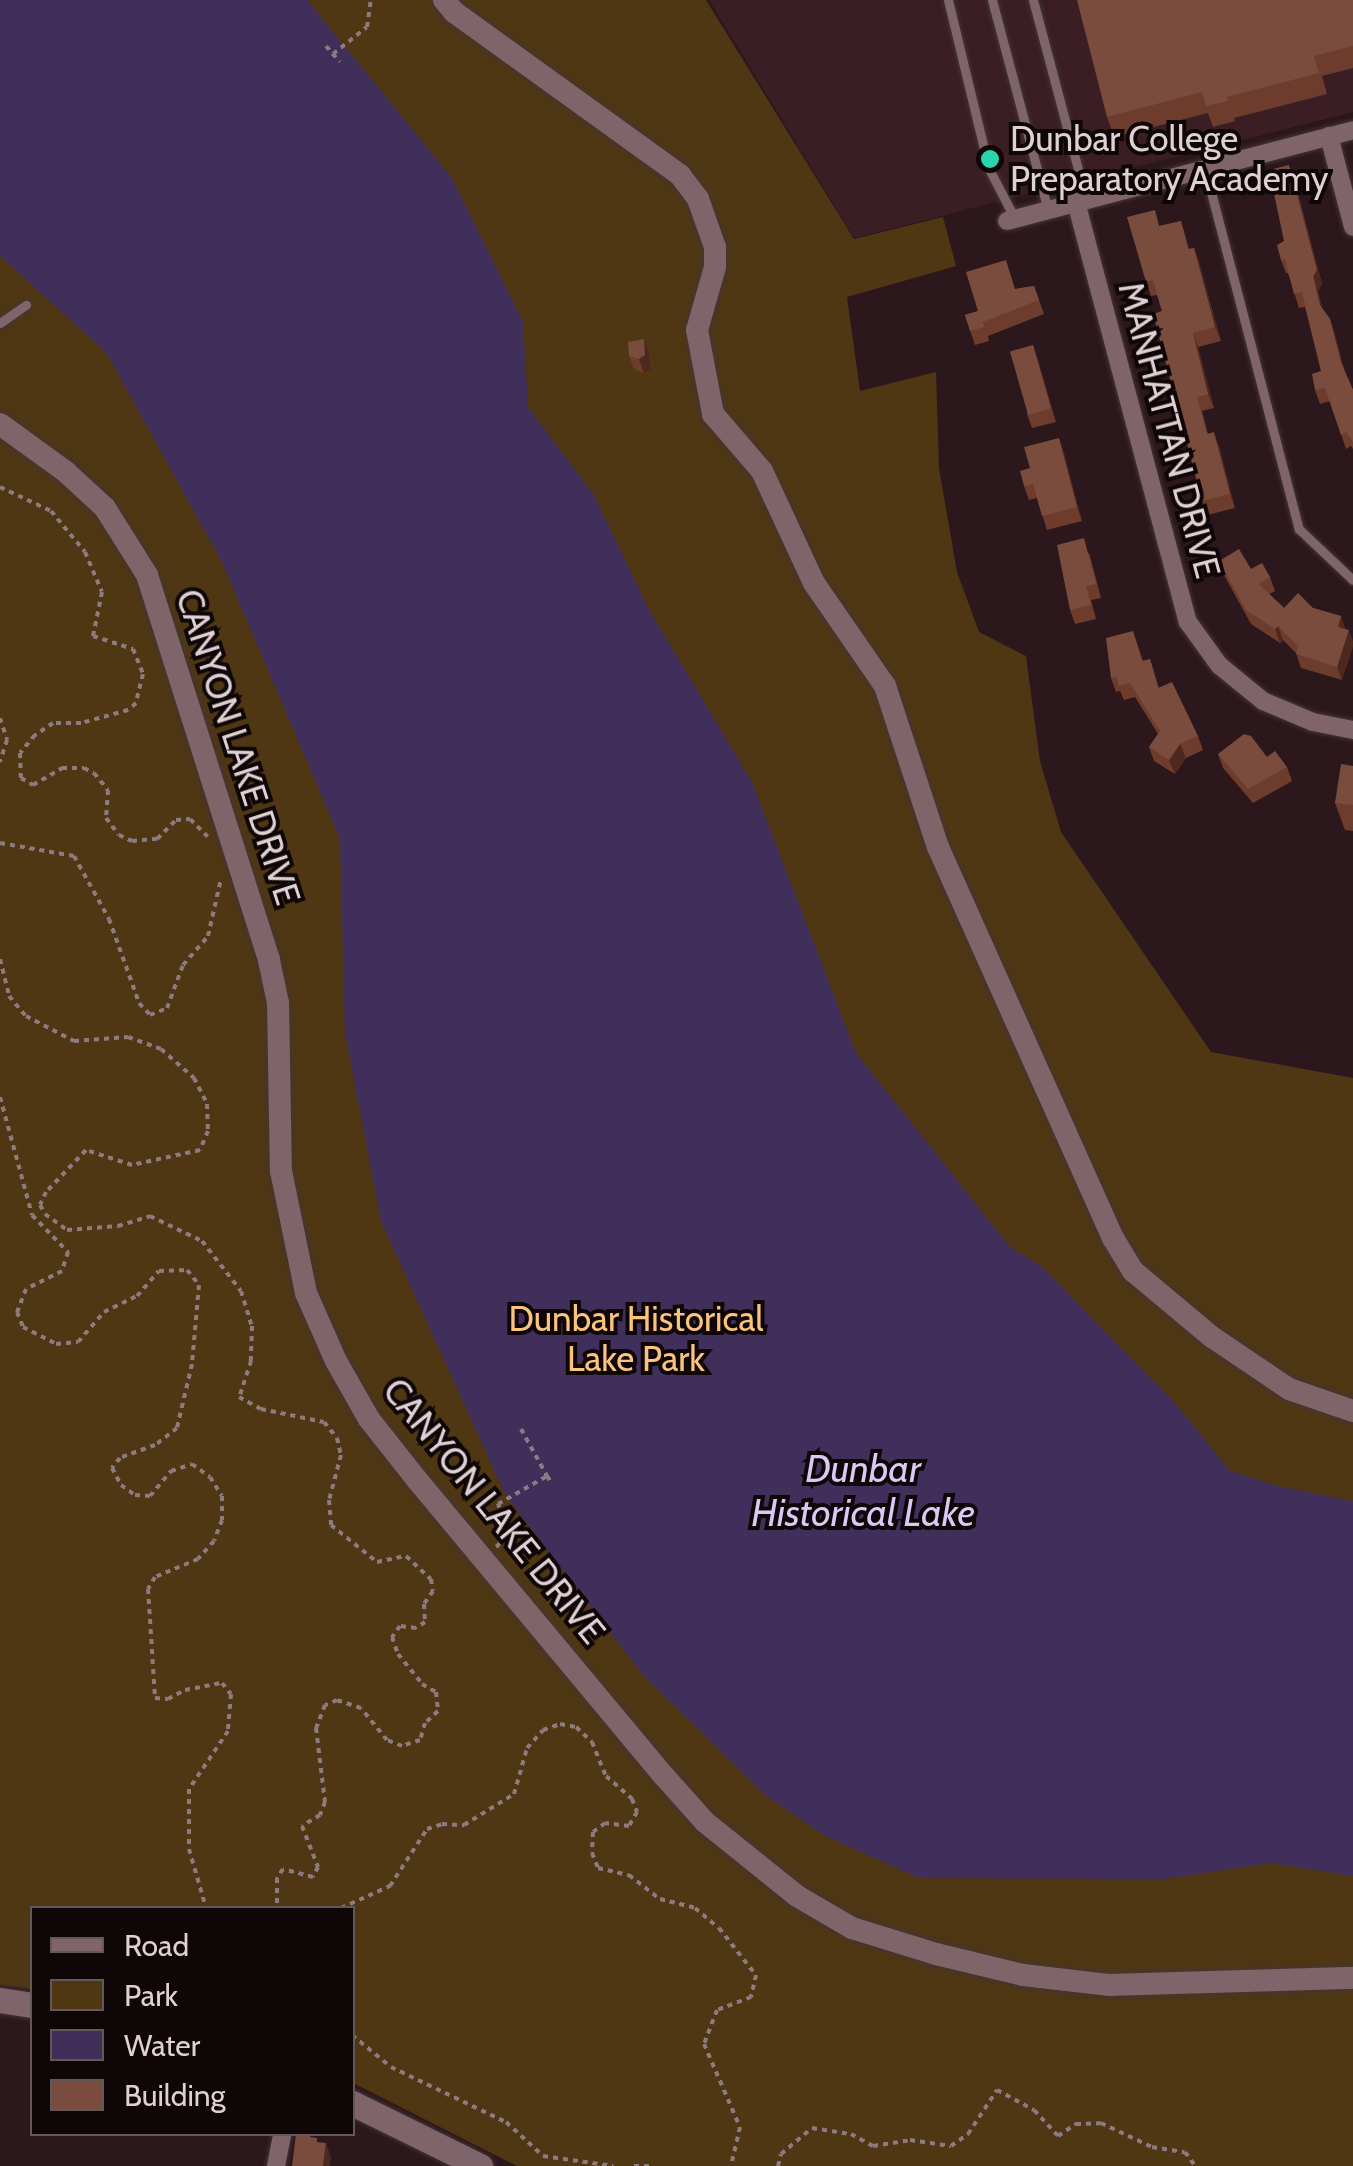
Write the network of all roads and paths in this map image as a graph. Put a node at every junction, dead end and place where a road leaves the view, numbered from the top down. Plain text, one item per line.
1 (371, 0) edge
2 (444, 0) edge
3 (948, 0) edge
4 (992, 0) edge
5 (1033, 0) edge
6 (326, 46) dead end
7 (333, 54) junction
8 (340, 62) dead end
9 (1353, 130) edge
10 (1329, 136) junction
11 (1204, 168) junction
12 (1081, 201) junction
13 (1048, 210) junction
14 (1011, 220) joint
15 (1353, 227) edge
16 (26, 305) dead end
17 (0, 323) edge
18 (0, 424) edge
19 (0, 487) edge
20 (1353, 580) edge
21 (0, 718) edge
22 (1353, 730) edge
23 (0, 762) edge
24 (210, 840) dead end
25 (0, 843) edge
26 (220, 868) dead end
27 (0, 959) edge
28 (0, 1097) edge
29 (1353, 1411) edge
30 (521, 1430) dead end
31 (548, 1476) junction
32 (552, 1482) dead end
33 (482, 1556) junction
34 (205, 1906) edge
35 (278, 1906) edge
36 (345, 1906) edge
37 (1353, 1978) edge
38 (0, 2000) edge
39 (30, 2005) edge
40 (355, 2037) edge
41 (355, 2104) edge
42 (282, 2136) edge
43 (276, 2166) edge
44 (480, 2166) edge
45 (612, 2166) edge
46 (634, 2166) edge
47 (649, 2166) edge
48 (731, 2166) edge
49 (778, 2166) edge
50 (1195, 2166) edge

1 - 7 path
2 - 29 street
3 - 14 lane
4 - 13 lane
5 - 12 lane
6 - 7 path
7 - 8 path
9 - 10 street
10 - 11 street
10 - 15 street
11 - 12 street
11 - 20 lane
12 - 13 street
12 - 22 street, MANHATTAN DRIVE
13 - 14 street
16 - 17 lane
18 - 33 street, CANYON LAKE DRIVE
19 - 24 path
21 - 23 path
25 - 26 path
27 - 35 path
28 - 34 path
30 - 31 path
31 - 32 path
31 - 33 path
33 - 37 street, CANYON LAKE DRIVE
36 - 48 path
38 - 39 main road
40 - 45 path
41 - 44 main road
42 - 43 street
46 - 47 path
49 - 50 path

